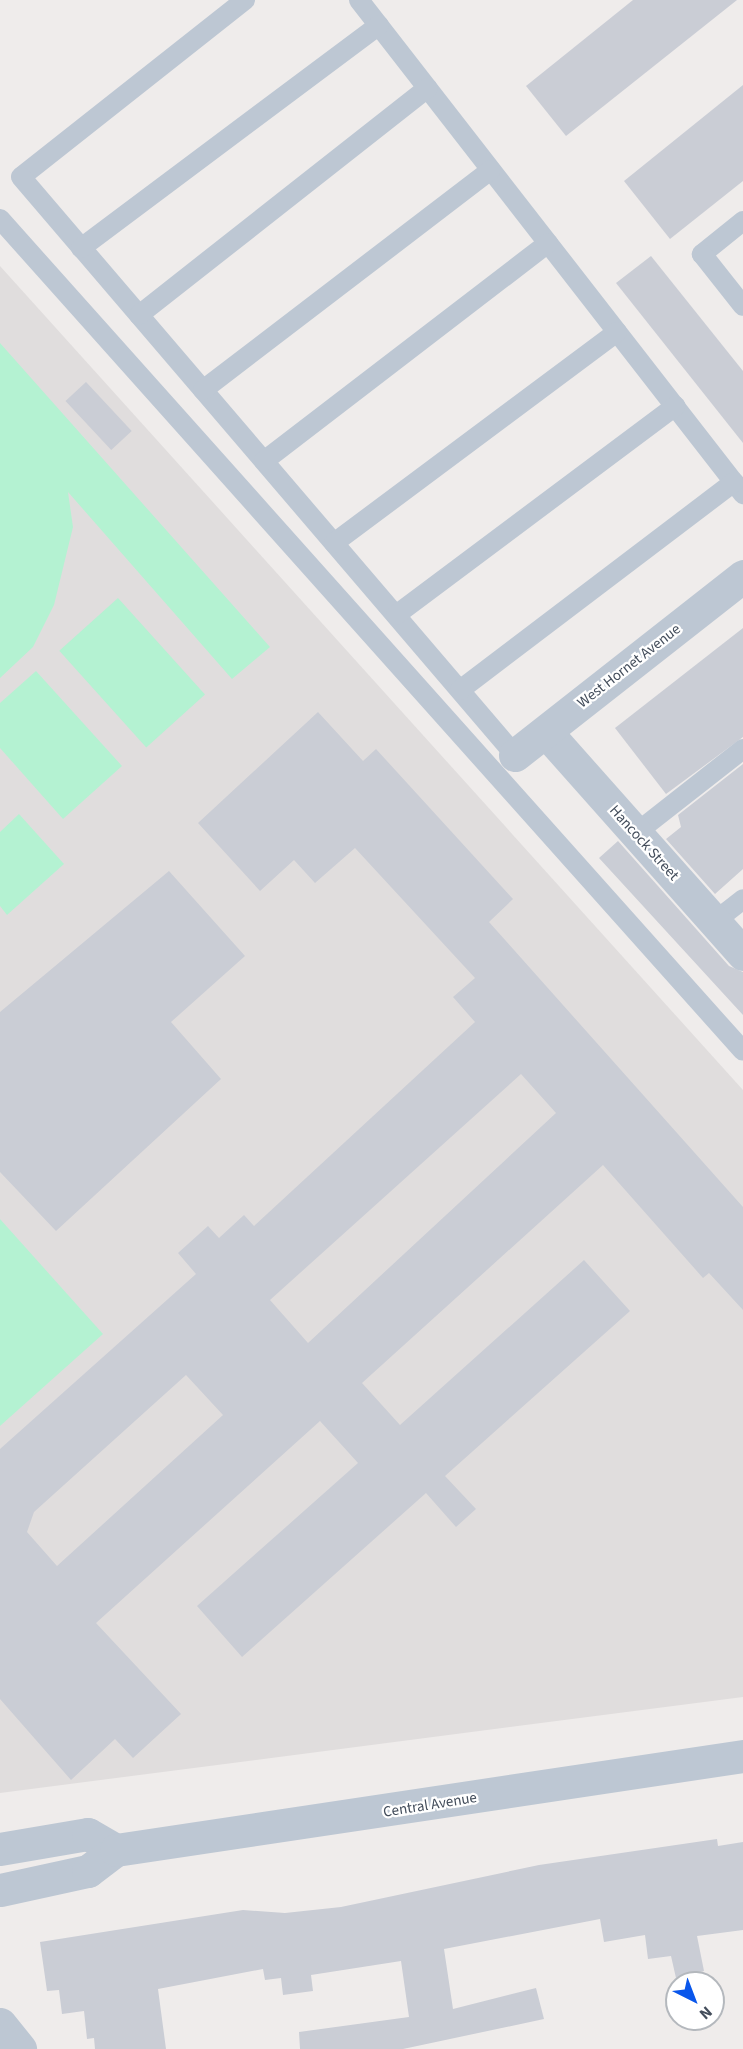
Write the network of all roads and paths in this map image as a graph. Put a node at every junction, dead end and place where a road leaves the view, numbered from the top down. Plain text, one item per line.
1 (244, 0) edge
2 (359, 0) edge
3 (379, 25) junction
4 (428, 88) junction
5 (491, 170) junction
6 (0, 219) edge
7 (743, 221) edge
8 (548, 243) junction
9 (81, 248) junction
10 (743, 306) edge
11 (139, 315) junction
12 (617, 332) junction
13 (203, 390) junction
14 (675, 406) junction
15 (264, 461) junction
16 (738, 488) edge
17 (334, 543) junction
18 (743, 576) edge
19 (396, 615) junction
20 (460, 690) junction
21 (546, 732) junction
22 (743, 749) edge
23 (515, 755) joint
24 (636, 833) junction
25 (743, 899) edge
26 (714, 922) junction
27 (743, 954) edge
28 (743, 1051) edge
29 (743, 1756) edge
30 (0, 1849) edge
31 (116, 1850) junction
32 (0, 1890) edge
33 (0, 2024) edge
34 (20, 2049) edge

1 - 9 lane
2 - 3 lane
3 - 4 lane
3 - 9 lane
4 - 5 lane
4 - 11 lane
5 - 8 lane
5 - 13 lane
6 - 28 lane
7 - 10 lane
8 - 12 lane
8 - 15 lane
9 - 11 lane
11 - 13 lane
12 - 14 lane
12 - 17 lane
13 - 15 lane
14 - 16 lane
14 - 19 lane
15 - 17 lane
16 - 20 lane
17 - 19 lane
18 - 21 street, West Hornet Avenue
19 - 20 lane
20 - 23 lane
21 - 23 street, West Hornet Avenue
21 - 24 street, Hancock Street
22 - 24 lane
24 - 26 street, Hancock Street
25 - 26 lane
26 - 27 street, Hancock Street
29 - 31 street, Central Avenue
30 - 31 street
31 - 32 street, Central Avenue
33 - 34 street

